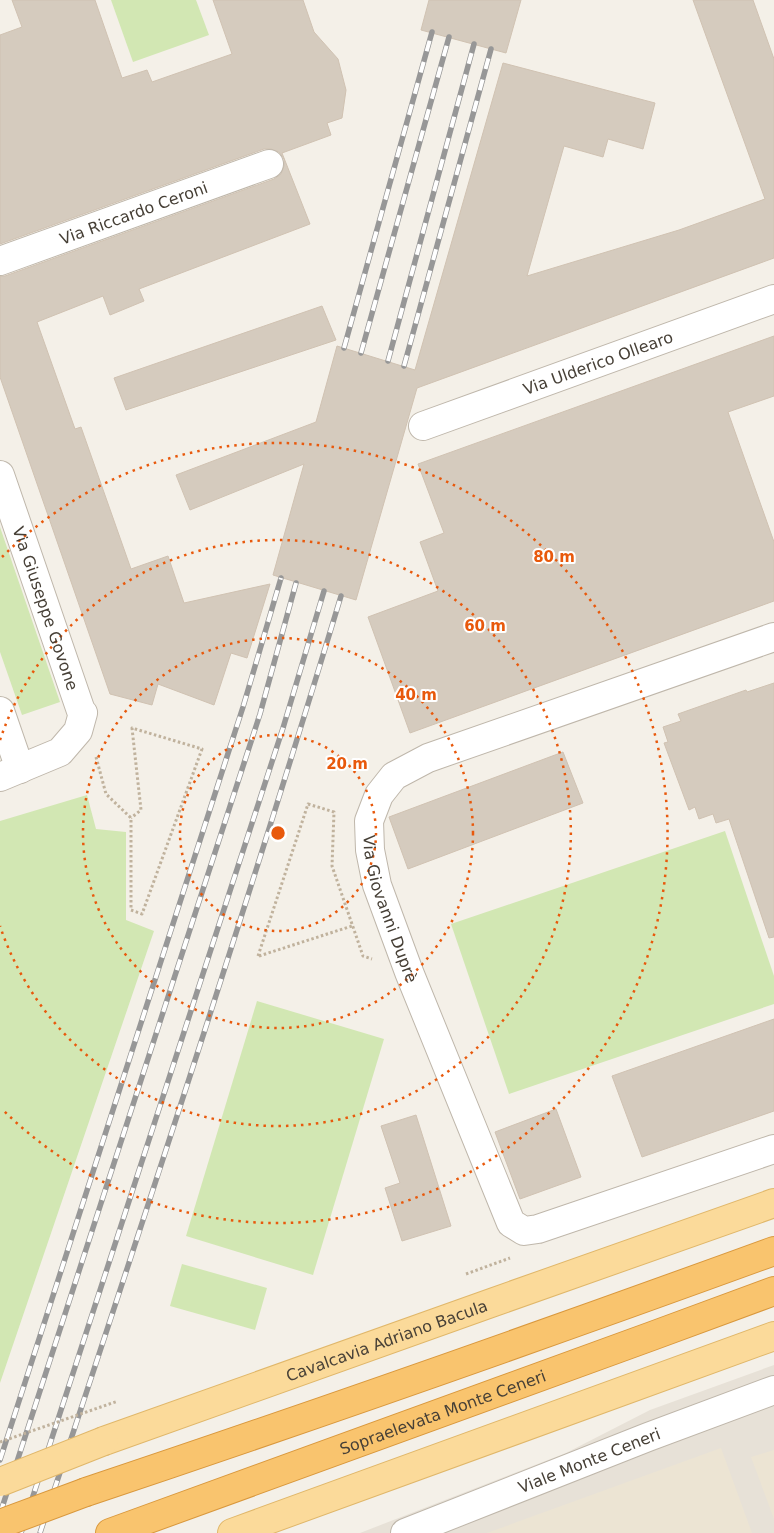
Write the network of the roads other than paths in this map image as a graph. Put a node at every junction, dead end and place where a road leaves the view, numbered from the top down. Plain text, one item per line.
1 (269, 164) dead end
2 (0, 261) edge
3 (774, 299) edge
4 (423, 426) dead end
5 (0, 475) edge
6 (774, 637) edge
7 (0, 711) edge
8 (10, 773) edge
9 (774, 1149) edge
10 (774, 1203) edge
11 (774, 1251) edge
12 (774, 1291) edge
13 (774, 1336) edge
14 (774, 1390) edge
15 (0, 1482) edge
16 (0, 1524) edge
17 (110, 1533) edge
18 (232, 1533) edge
19 (406, 1533) edge

1 - 2 street, Via Riccardo Ceroni
3 - 4 street, Via Ulderico Ollearo
5 - 8 street, Via Giuseppe Govone
6 - 9 street, Via Giovanni Duprè
7 - 8 street
10 - 15 main road, Cavalcavia Adriano Bacula, bridge
11 - 16 highway, bridge
12 - 17 highway, Sopraelevata Monte Ceneri
13 - 18 main road
14 - 19 street, Viale Monte Ceneri

